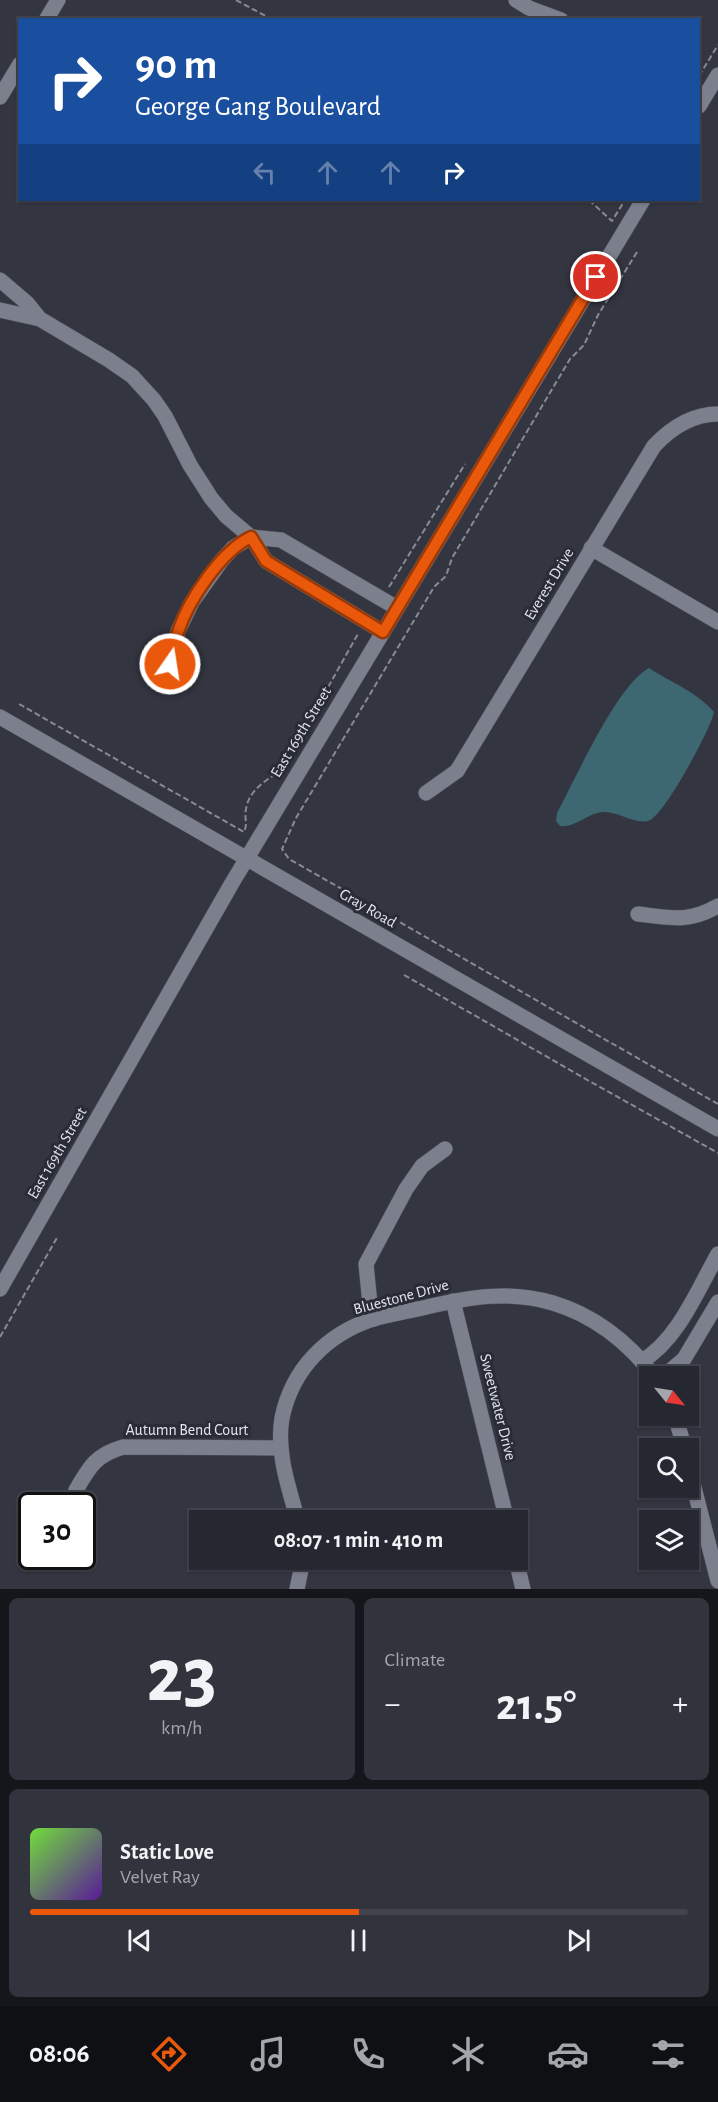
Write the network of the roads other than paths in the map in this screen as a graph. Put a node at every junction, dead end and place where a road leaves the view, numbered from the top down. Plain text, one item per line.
1 (58, 0) edge
2 (516, 0) edge
3 (47, 18) edge
4 (556, 18) edge
5 (18, 67) edge
6 (718, 75) edge
7 (0, 97) edge
8 (700, 104) edge
9 (642, 201) edge
10 (0, 280) edge
11 (0, 310) edge
12 (40, 320) junction
13 (718, 414) edge
14 (251, 537) junction
15 (591, 548) junction
16 (322, 564) junction
17 (309, 586) junction
18 (397, 608) junction
19 (718, 622) edge
20 (383, 632) junction
21 (170, 664) dead end
22 (0, 717) edge
23 (426, 793) dead end
24 (246, 859) junction
25 (718, 906) edge
26 (638, 914) dead end
27 (718, 1129) edge
28 (445, 1149) dead end
29 (718, 1254) edge
30 (0, 1289) edge
31 (453, 1301) junction
32 (691, 1301) junction
33 (716, 1311) edge
34 (374, 1319) junction
35 (642, 1361) junction
36 (646, 1366) edge
37 (676, 1366) edge
38 (281, 1448) junction
39 (76, 1490) dead end
40 (697, 1498) edge
41 (295, 1510) edge
42 (504, 1510) edge
43 (301, 1570) edge
44 (518, 1570) edge
45 (718, 1581) edge
46 (297, 1589) edge
47 (523, 1589) edge

1 - 3 street
2 - 4 street
5 - 7 street
6 - 8 street
9 - 18 street, East 169th Street
10 - 12 street
11 - 12 street
12 - 14 street
13 - 15 street, Everest Drive
14 - 16 street
14 - 17 street
14 - 21 street
15 - 19 street
15 - 23 street, Everest Drive
16 - 17 street
16 - 18 street
17 - 20 street
18 - 20 street, East 169th Street
20 - 24 street, East 169th Street
22 - 24 street, Gray Road
24 - 27 street, Gray Road
24 - 30 street, East 169th Street
25 - 26 street
28 - 34 street
29 - 32 street
31 - 34 street, Bluestone Drive
31 - 35 street, Bluestone Drive
31 - 42 street, Sweetwater Drive
32 - 33 street
32 - 35 street
33 - 37 street
34 - 38 street, Bluestone Drive
35 - 36 street, Bluestone Drive
38 - 39 street, Autumn Bend Court
38 - 41 street, Bluestone Drive
40 - 45 street
43 - 46 street
44 - 47 street

